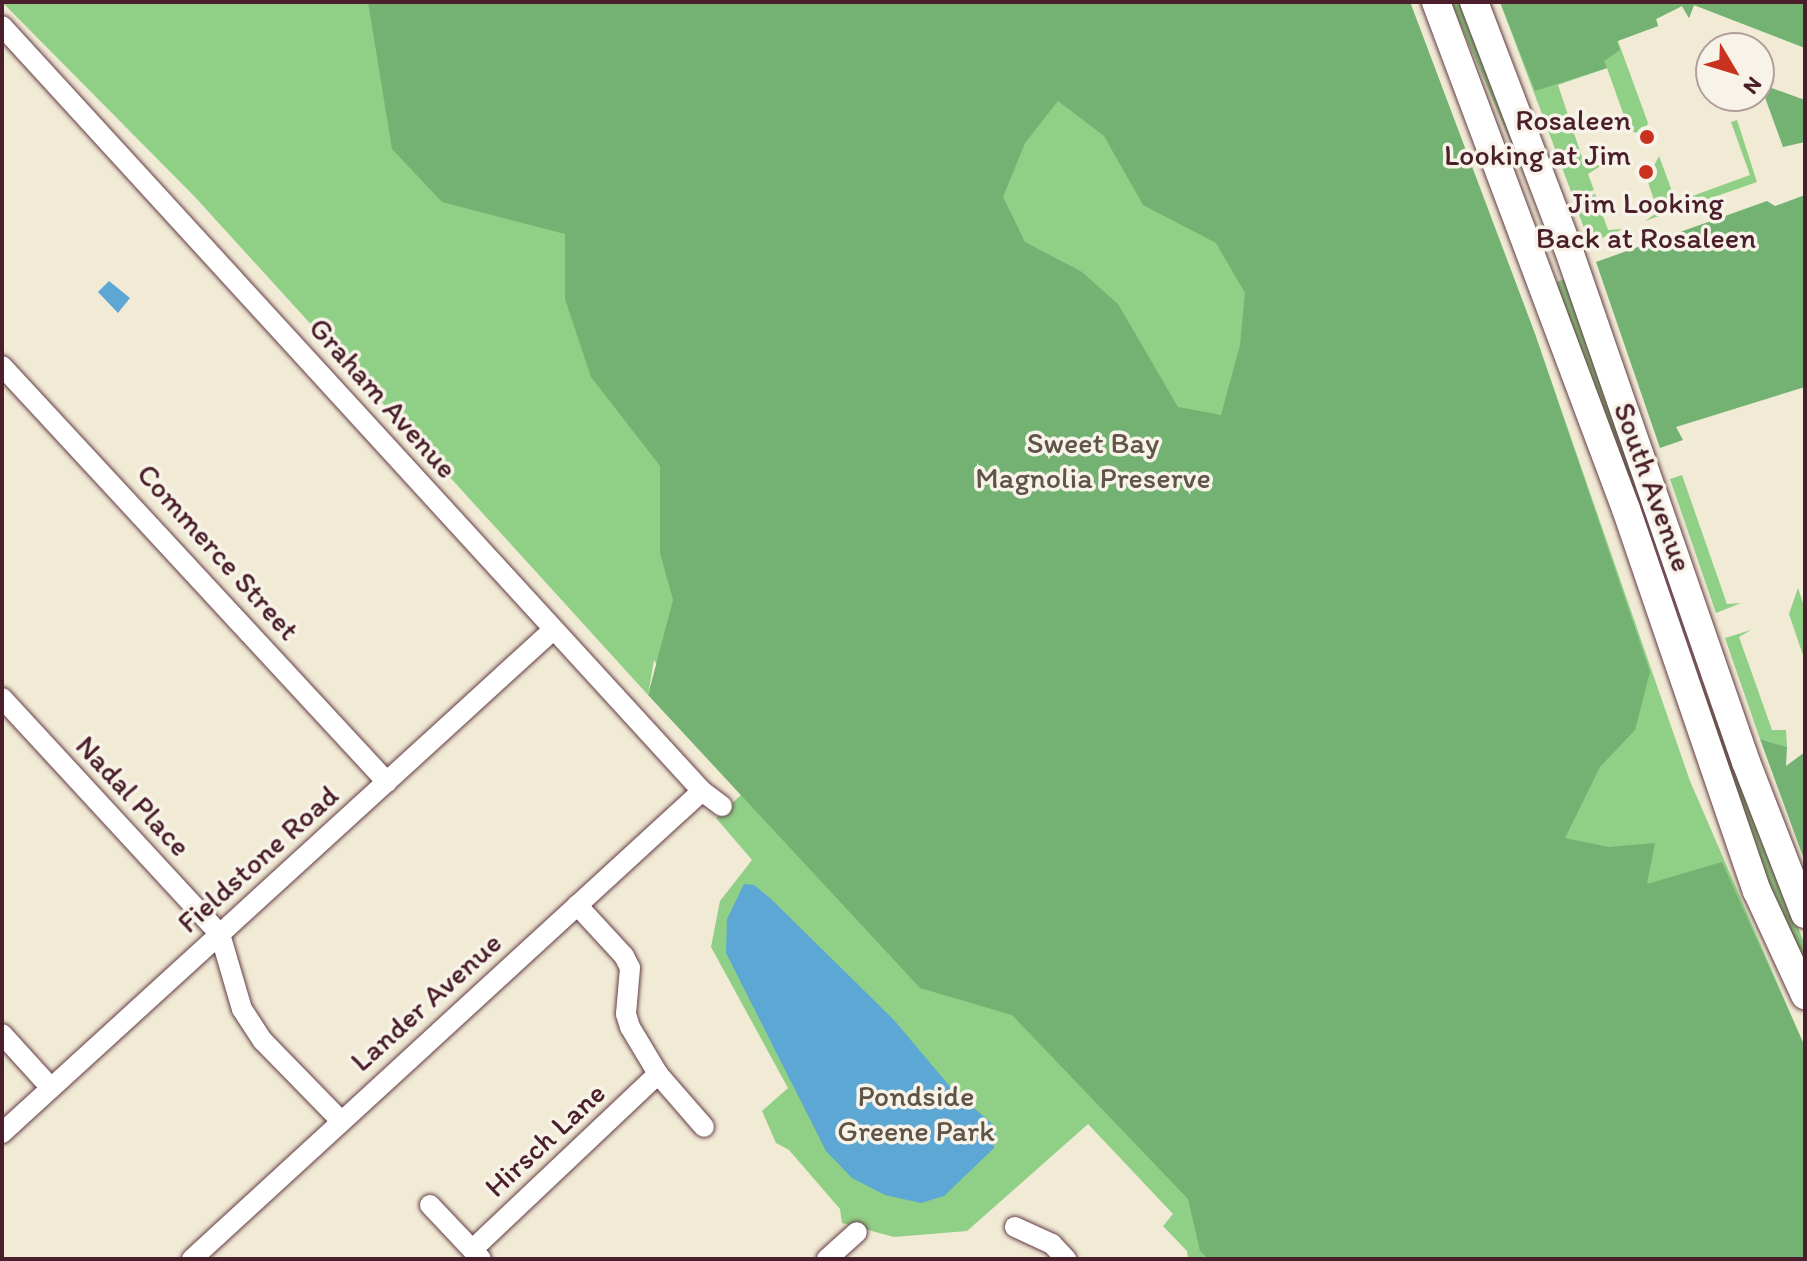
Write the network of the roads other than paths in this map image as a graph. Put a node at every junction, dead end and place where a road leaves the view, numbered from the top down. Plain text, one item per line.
1 (1436, 2) edge
2 (1474, 2) edge
3 (5, 36) edge
4 (2, 366) edge
5 (554, 629) junction
6 (2, 698) edge
7 (387, 782) junction
8 (702, 791) junction
9 (722, 806) dead end
10 (577, 905) junction
11 (1805, 914) edge
12 (220, 934) junction
13 (1805, 995) edge
14 (2, 1034) edge
15 (658, 1074) junction
16 (51, 1088) junction
17 (340, 1120) junction
18 (704, 1127) dead end
19 (2, 1133) edge
20 (430, 1205) dead end
21 (1015, 1227) dead end
22 (857, 1232) dead end
23 (477, 1254) edge
24 (192, 1259) edge
25 (827, 1259) edge
26 (1066, 1259) edge

1 - 13 street, South Avenue
2 - 11 street, South Avenue
3 - 5 street, Graham Avenue
4 - 7 street, Commerce Street
5 - 7 street, Fieldstone Road
5 - 8 street, Graham Avenue
6 - 12 street, Nadal Place
7 - 12 street, Fieldstone Road
8 - 9 street, Graham Avenue
8 - 10 street, Lander Avenue
10 - 15 street
10 - 17 street, Lander Avenue
12 - 16 street, Fieldstone Road
12 - 17 street
14 - 16 street
15 - 18 street
15 - 23 street, Hirsch Lane
16 - 19 street, Fieldstone Road
17 - 24 street, Lander Avenue
20 - 23 street
21 - 26 street
22 - 25 street

